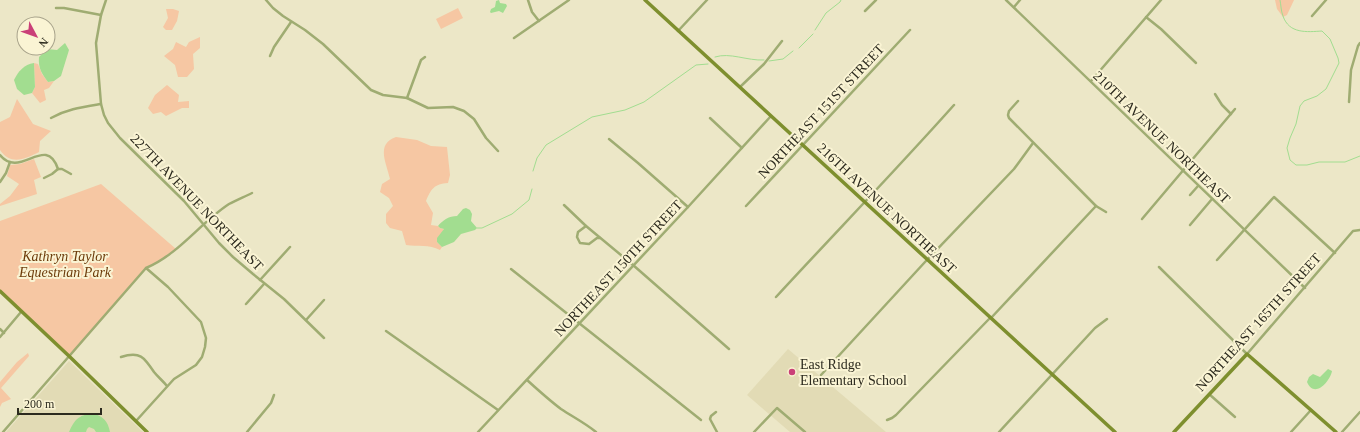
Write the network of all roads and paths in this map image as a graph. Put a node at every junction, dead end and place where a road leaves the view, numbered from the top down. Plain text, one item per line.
1 (106, 0) edge
2 (266, 0) edge
3 (528, 0) edge
4 (569, 0) edge
5 (645, 0) edge
6 (707, 0) edge
7 (876, 0) edge
8 (1006, 0) edge
9 (1020, 0) edge
10 (1161, 0) edge
11 (1326, 0) edge
12 (1014, 7) junction
13 (56, 8) dead end
14 (865, 11) dead end
15 (101, 15) junction
16 (1312, 16) dead end
17 (1146, 17) junction
18 (539, 21) junction
19 (291, 22) junction
20 (910, 30) dead end
21 (678, 31) junction
22 (514, 38) dead end
23 (782, 41) dead end
24 (1360, 43) edge
25 (270, 56) dead end
26 (424, 57) dead end
27 (1196, 63) dead end
28 (1090, 81) junction
29 (740, 87) junction
30 (1215, 94) dead end
31 (407, 98) junction
32 (1018, 101) dead end
33 (1349, 102) dead end
34 (101, 104) junction
35 (954, 105) dead end
36 (1235, 109) dead end
37 (1231, 114) junction
38 (771, 116) junction
39 (51, 118) dead end
40 (710, 118) dead end
41 (609, 139) dead end
42 (1034, 143) junction
43 (802, 145) junction
44 (742, 148) junction
45 (498, 151) dead end
46 (0, 154) edge
47 (10, 162) junction
48 (58, 169) junction
49 (1182, 170) junction
50 (71, 174) dead end
51 (44, 178) dead end
52 (0, 182) edge
53 (1198, 186) junction
54 (252, 194) dead end
55 (1190, 194) dead end
56 (1212, 199) junction
57 (865, 202) junction
58 (564, 205) dead end
59 (746, 206) dead end
60 (1096, 206) junction
61 (688, 207) junction
62 (1106, 212) dead end
63 (1142, 219) dead end
64 (203, 224) junction
65 (1190, 225) dead end
66 (586, 226) junction
67 (1244, 230) junction
68 (1360, 230) edge
69 (601, 238) junction
70 (290, 247) dead end
71 (1335, 253) junction
72 (928, 260) junction
73 (1217, 260) dead end
74 (633, 265) junction
75 (1158, 267) dead end
76 (146, 268) junction
77 (511, 269) dead end
78 (260, 280) junction
79 (264, 284) junction
80 (1305, 288) junction
81 (0, 291) edge
82 (776, 298) dead end
83 (324, 300) dead end
84 (246, 304) dead end
85 (21, 312) junction
86 (991, 318) junction
87 (1107, 319) dead end
88 (306, 320) junction
89 (579, 324) junction
90 (0, 329) edge
91 (386, 331) dead end
92 (4, 332) junction
93 (0, 337) edge
94 (324, 338) dead end
95 (729, 349) dead end
96 (1247, 354) junction
97 (121, 356) dead end
98 (70, 357) junction
99 (821, 375) dead end
100 (1052, 375) junction
101 (527, 380) junction
102 (167, 386) junction
103 (1209, 394) junction
104 (274, 396) dead end
105 (498, 410) junction
106 (1311, 410) junction
107 (716, 412) dead end
108 (1360, 412) edge
109 (1235, 417) dead end
110 (700, 420) dead end
111 (887, 420) dead end
112 (136, 421) junction
113 (3, 432) edge
114 (147, 432) edge
115 (247, 432) edge
116 (478, 432) edge
117 (596, 432) edge
118 (717, 432) edge
119 (754, 432) edge
120 (805, 432) edge
121 (998, 432) edge
122 (1115, 432) edge
123 (1174, 432) edge
124 (1291, 432) edge
125 (1336, 432) edge
126 (1342, 432) edge

1 - 15 street, 227TH AVENUE NORTHEAST
2 - 19 street
3 - 18 street
4 - 18 street
5 - 21 street, 216TH AVENUE NORTHEAST
6 - 21 street
7 - 14 street
8 - 12 street, 210TH AVENUE NORTHEAST
9 - 12 street
10 - 17 street
11 - 16 street
12 - 28 street, 210TH AVENUE NORTHEAST
13 - 15 street
15 - 34 street, 227TH AVENUE NORTHEAST
17 - 27 street
17 - 28 street
18 - 22 street
19 - 25 street
19 - 31 street
20 - 43 street, NORTHEAST 151ST STREET
21 - 29 street, 216TH AVENUE NORTHEAST
23 - 29 street
24 - 33 street
26 - 31 street
28 - 49 street, 210TH AVENUE NORTHEAST
29 - 38 street, 216TH AVENUE NORTHEAST
30 - 37 street
31 - 45 street
32 - 42 street
34 - 39 street
34 - 64 street, 227TH AVENUE NORTHEAST
35 - 57 street
36 - 37 street
37 - 49 street
38 - 43 street, 216TH AVENUE NORTHEAST
38 - 44 street, NORTHEAST 150TH STREET
40 - 44 street
41 - 61 street
42 - 60 street
42 - 72 street
43 - 57 street, 216TH AVENUE NORTHEAST
43 - 59 street, NORTHEAST 151ST STREET
44 - 61 street, NORTHEAST 150TH STREET
46 - 47 street
47 - 48 street
47 - 52 street
48 - 50 street
48 - 51 street
49 - 53 street, 210TH AVENUE NORTHEAST
49 - 63 street
53 - 55 street
53 - 56 street, 210TH AVENUE NORTHEAST
54 - 64 street
56 - 65 street
56 - 67 street, 210TH AVENUE NORTHEAST
57 - 72 street, 216TH AVENUE NORTHEAST
57 - 82 street
58 - 66 street
60 - 62 street
60 - 86 street
61 - 74 street, NORTHEAST 150TH STREET
64 - 76 street
64 - 78 street, 227TH AVENUE NORTHEAST
66 - 69 street
66 - 69 street
67 - 71 street
67 - 73 street
67 - 80 street, 210TH AVENUE NORTHEAST
68 - 71 street, NORTHEAST 165TH STREET
69 - 74 street
70 - 78 street
71 - 80 street, NORTHEAST 165TH STREET
72 - 86 street, 216TH AVENUE NORTHEAST
72 - 99 street
74 - 89 street, NORTHEAST 150TH STREET
74 - 95 street
75 - 96 street
76 - 98 street
76 - 102 street
77 - 89 street
78 - 79 street, 227TH AVENUE NORTHEAST
79 - 84 street
79 - 88 street, 227TH AVENUE NORTHEAST
80 - 96 street, NORTHEAST 165TH STREET
81 - 85 street
83 - 88 street
85 - 92 street
85 - 98 street
86 - 100 street, 216TH AVENUE NORTHEAST
86 - 111 street
87 - 100 street
88 - 94 street, 227TH AVENUE NORTHEAST
89 - 101 street, NORTHEAST 150TH STREET
89 - 110 street
90 - 92 street
91 - 105 street
92 - 93 street
96 - 103 street, NORTHEAST 165TH STREET
96 - 106 street
97 - 102 street
98 - 112 street
98 - 113 street
100 - 121 street
100 - 122 street, 216TH AVENUE NORTHEAST
101 - 105 street, NORTHEAST 150TH STREET
101 - 117 street
102 - 112 street
103 - 109 street
103 - 123 street, NORTHEAST 165TH STREET
104 - 115 street
105 - 116 street, NORTHEAST 150TH STREET
106 - 124 street
106 - 125 street
107 - 118 street
108 - 126 street
112 - 114 street
119 - 120 street

